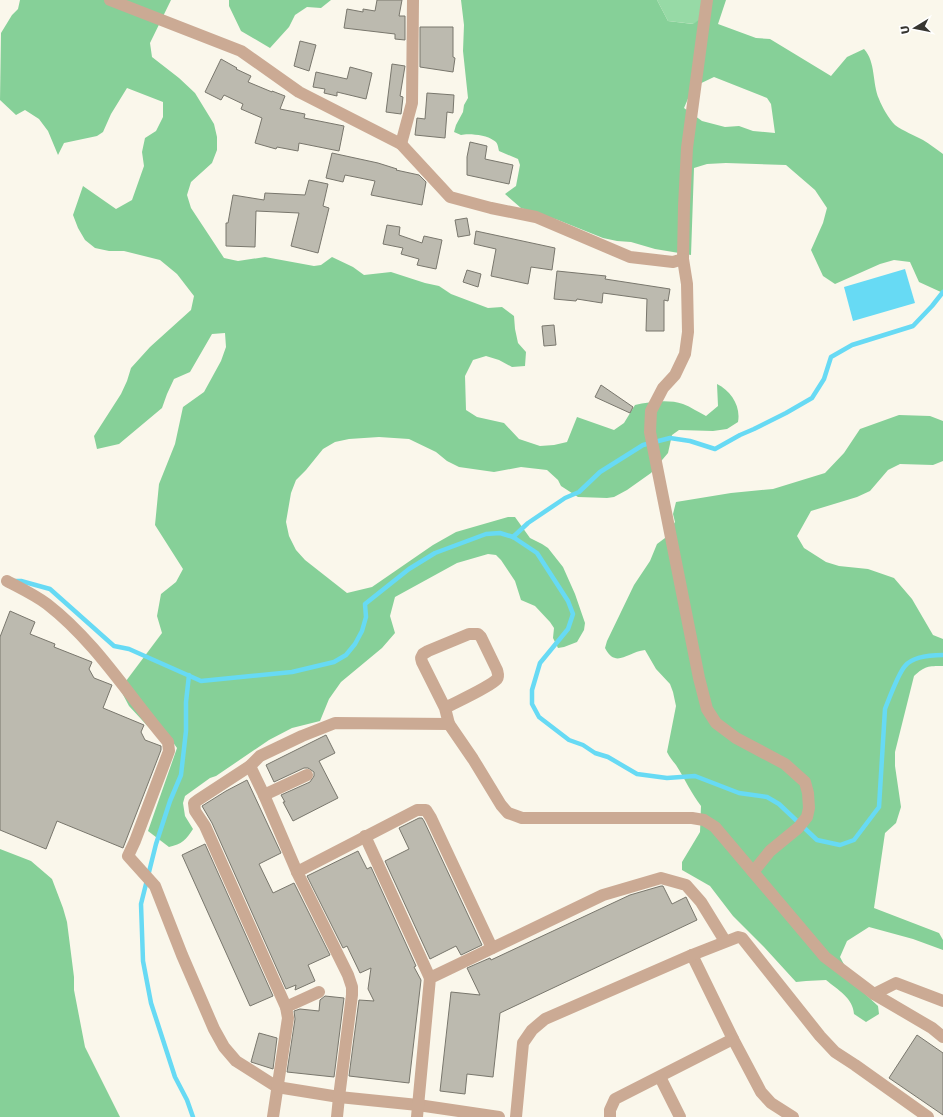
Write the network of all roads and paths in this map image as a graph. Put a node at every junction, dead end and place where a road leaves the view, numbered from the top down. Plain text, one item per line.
1 (110, 0) edge
2 (413, 0) edge
3 (707, 0) edge
4 (401, 144) junction
5 (683, 259) junction
6 (7, 581) dead end
7 (445, 708) junction
8 (449, 724) junction
9 (250, 766) junction
10 (307, 775) dead end
11 (264, 795) junction
12 (365, 836) junction
13 (297, 872) junction
14 (753, 872) junction
15 (725, 941) junction
16 (492, 948) junction
17 (692, 955) junction
18 (430, 978) junction
19 (320, 992) dead end
20 (874, 994) junction
21 (943, 1001) edge
22 (286, 1007) junction
23 (943, 1037) edge
24 (733, 1039) junction
25 (660, 1077) junction
26 (277, 1087) junction
27 (339, 1097) junction
28 (418, 1104) junction
29 (273, 1117) edge
30 (338, 1117) edge
31 (417, 1117) edge
32 (499, 1117) edge
33 (516, 1117) edge
34 (610, 1117) edge
35 (680, 1117) edge
36 (793, 1117) edge
37 (928, 1117) edge

1 - 4 street
2 - 4 street
3 - 5 street
4 - 5 street
5 - 14 street
6 - 26 street
7 - 7 street
7 - 8 street
8 - 9 street
8 - 14 street
9 - 11 street
9 - 22 street
10 - 11 street
11 - 13 street
12 - 13 street
12 - 16 street
12 - 18 street
13 - 27 street
14 - 20 street
15 - 16 street
15 - 17 street
15 - 37 street
16 - 18 street
17 - 24 street
17 - 33 street
18 - 28 street
19 - 22 street
20 - 21 street
20 - 23 street
22 - 26 street
24 - 25 street
24 - 36 street
25 - 34 street
25 - 35 street
26 - 27 street
26 - 29 street
27 - 28 street
27 - 30 street
28 - 31 street
28 - 32 street

